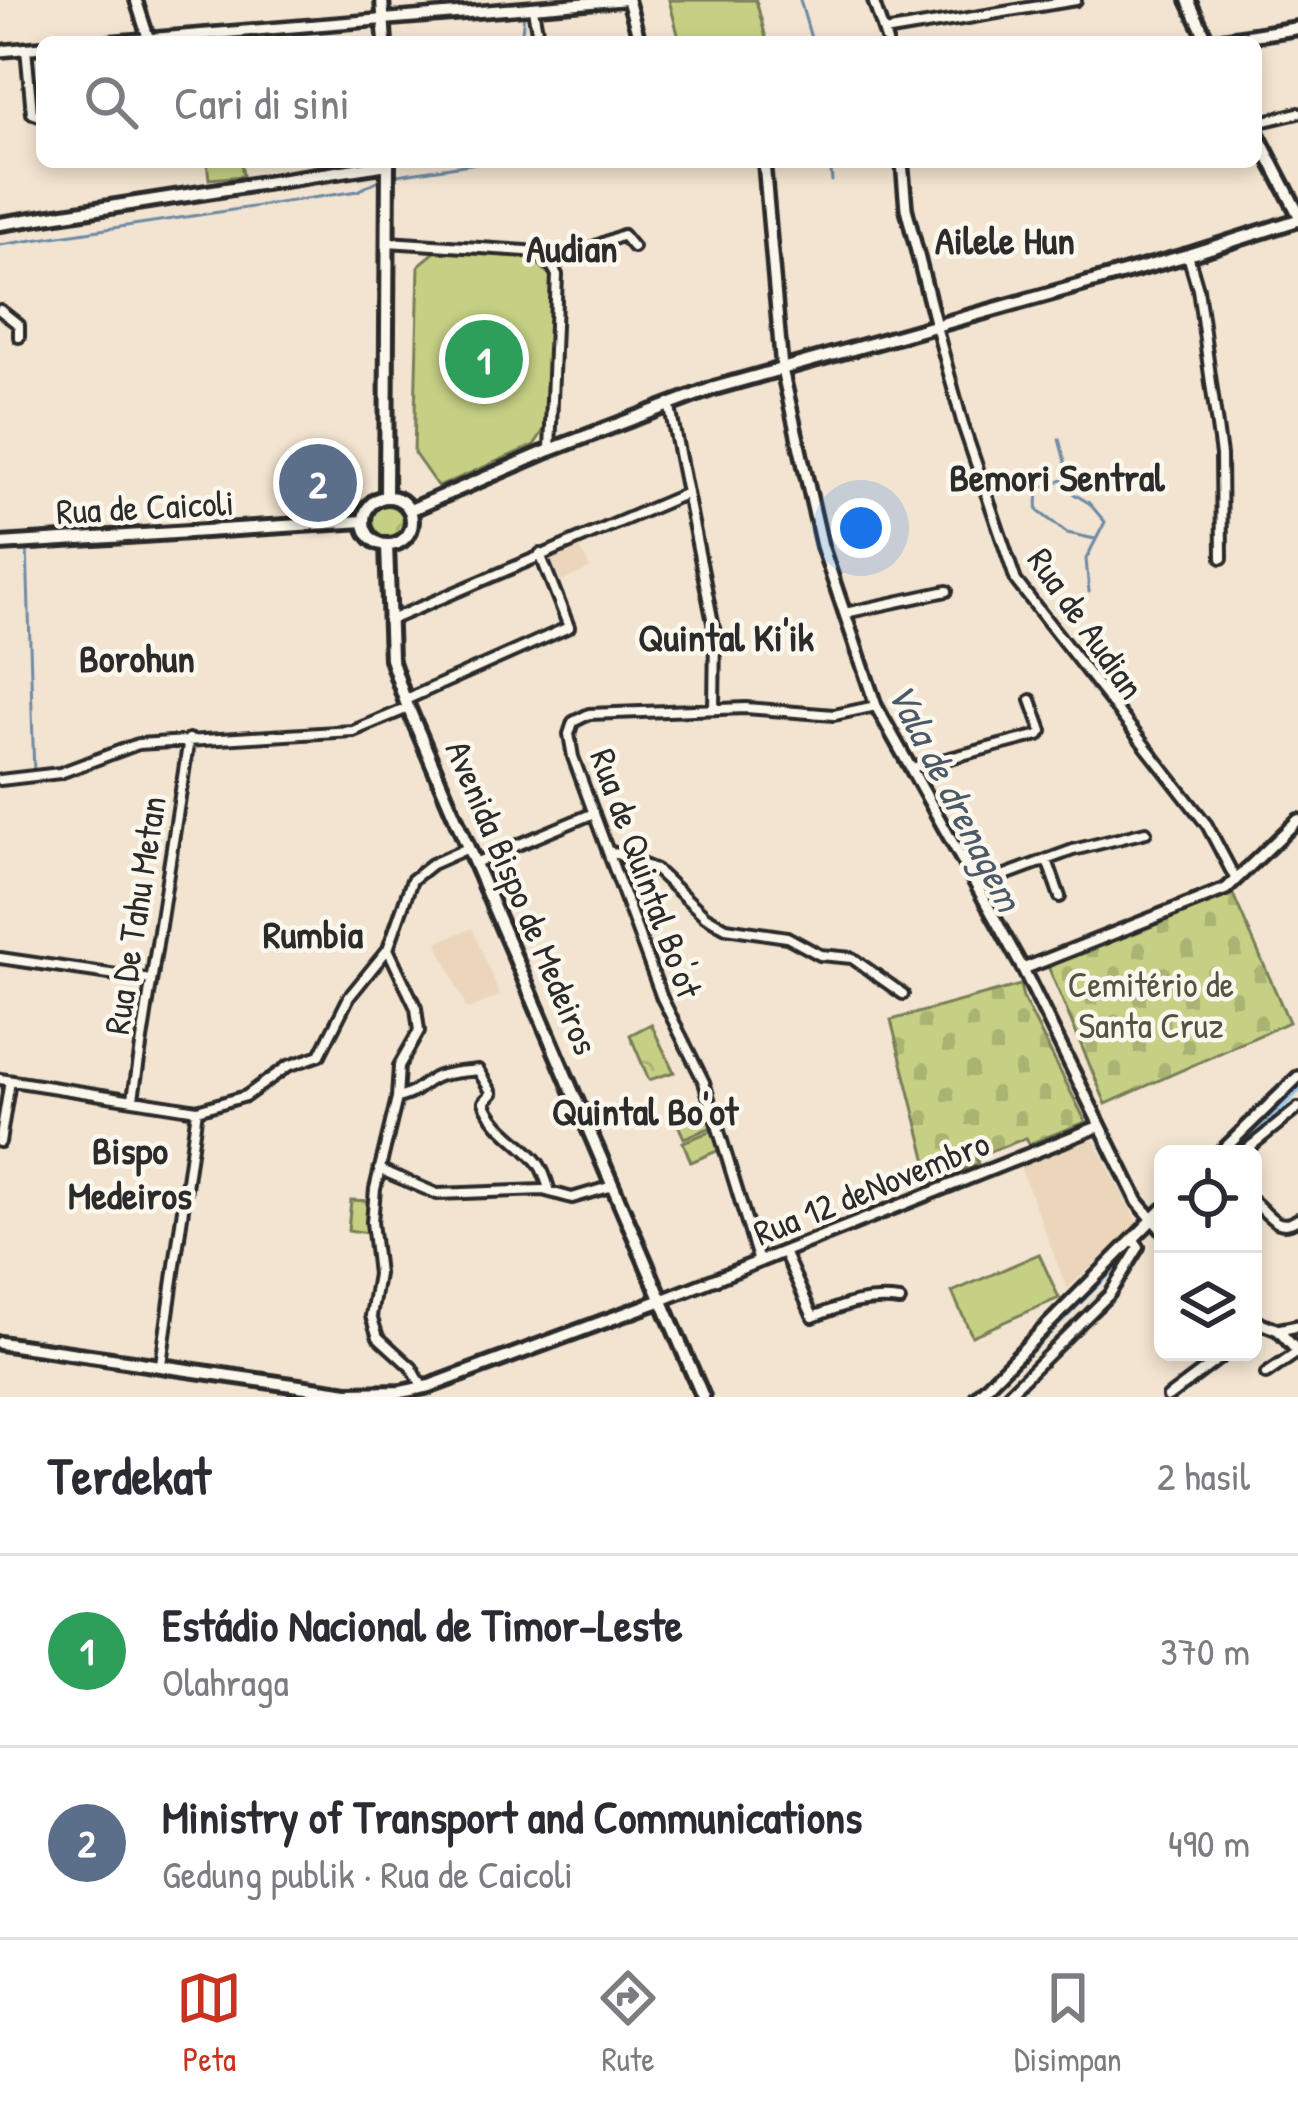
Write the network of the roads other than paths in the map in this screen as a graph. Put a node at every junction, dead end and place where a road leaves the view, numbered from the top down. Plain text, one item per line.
1 (136, 0) edge
2 (382, 0) edge
3 (625, 0) edge
4 (873, 0) edge
5 (1076, 0) edge
6 (1188, 0) edge
7 (532, 9) junction
8 (385, 20) junction
9 (1298, 28) edge
10 (148, 36) edge
11 (162, 36) edge
12 (386, 36) edge
13 (538, 36) edge
14 (638, 36) edge
15 (886, 36) edge
16 (891, 36) edge
17 (1205, 36) edge
18 (1247, 36) edge
19 (36, 47) edge
20 (26, 48) junction
21 (0, 51) edge
22 (1298, 113) edge
23 (36, 114) edge
24 (1262, 122) edge
25 (1262, 144) edge
26 (356, 168) edge
27 (388, 168) edge
28 (765, 168) edge
29 (903, 168) edge
30 (1298, 217) edge
31 (0, 224) edge
32 (387, 242) junction
33 (633, 247) dead end
34 (1188, 255) junction
35 (552, 264) junction
36 (0, 310) edge
37 (937, 326) junction
38 (19, 337) dead end
39 (782, 369) junction
40 (669, 403) junction
41 (550, 450) junction
42 (685, 494) junction
43 (386, 497) junction
44 (410, 510) junction
45 (364, 521) junction
46 (0, 544) edge
47 (387, 544) junction
48 (540, 554) junction
49 (1222, 558) dead end
50 (946, 591) dead end
51 (845, 613) junction
52 (386, 622) junction
53 (1031, 700) dead end
54 (407, 704) junction
55 (873, 707) junction
56 (714, 708) junction
57 (188, 740) junction
58 (911, 768) junction
59 (0, 780) edge
60 (594, 813) junction
61 (1298, 820) edge
62 (1146, 832) dead end
63 (470, 847) junction
64 (610, 852) junction
65 (1047, 860) junction
66 (477, 862) junction
67 (1234, 878) junction
68 (977, 885) junction
69 (1060, 897) dead end
70 (388, 949) junction
71 (0, 958) edge
72 (1023, 969) junction
73 (151, 980) junction
74 (902, 994) dead end
75 (1298, 1077) edge
76 (5, 1080) edge
77 (133, 1098) junction
78 (397, 1098) junction
79 (1298, 1108) edge
80 (197, 1110) junction
81 (1100, 1126) junction
82 (0, 1142) edge
83 (1229, 1145) edge
84 (1251, 1145) edge
85 (379, 1169) junction
86 (609, 1187) dead end
87 (550, 1192) junction
88 (1262, 1211) edge
89 (1154, 1218) edge
90 (1298, 1220) edge
91 (1151, 1221) junction
92 (1154, 1224) edge
93 (1134, 1240) junction
94 (784, 1252) junction
95 (758, 1262) junction
96 (662, 1300) junction
97 (900, 1301) dead end
98 (1298, 1326) edge
99 (1262, 1327) edge
100 (1278, 1330) junction
101 (0, 1343) edge
102 (1298, 1352) edge
103 (1216, 1361) edge
104 (161, 1364) junction
105 (1266, 1374) dead end
106 (428, 1390) edge
107 (703, 1397) edge
108 (976, 1397) edge
109 (1005, 1397) edge
110 (1168, 1397) edge

1 - 10 street
2 - 8 main road
3 - 7 street
3 - 14 street
4 - 15 street
5 - 16 street
6 - 17 main road
7 - 8 street
7 - 13 street
8 - 11 street
8 - 12 main road
9 - 18 main road
19 - 20 street
20 - 21 street
20 - 23 street
22 - 24 street
25 - 30 main road
26 - 31 main road
27 - 32 main road
28 - 39 street
29 - 37 street, Rua de Audian
30 - 34 main road
32 - 35 street
32 - 43 main road
33 - 35 street
34 - 37 main road
34 - 49 street
35 - 41 street
36 - 38 street
37 - 39 main road
37 - 67 street, Rua de Audian
39 - 40 main road
39 - 51 street
40 - 41 main road
40 - 42 street
41 - 44 main road
42 - 48 street
42 - 56 street
43 - 44 main road
43 - 45 main road
44 - 47 main road
45 - 46 main road, Rua de Caicoli
45 - 47 main road
47 - 52 main road, Avenida Bispo de Medeiros
48 - 52 street
48 - 54 street
50 - 51 street
51 - 55 street
52 - 54 main road, Avenida Bispo de Medeiros
53 - 58 street
54 - 57 street
54 - 63 main road, Avenida Bispo de Medeiros
55 - 56 street, Rua de Quintal Bo'ot
55 - 58 street
56 - 60 street, Rua de Quintal Bo'ot
57 - 59 street
57 - 73 street, Rua De Tahu Metan
58 - 68 street
60 - 64 street, Rua de Quintal Bo'ot
60 - 66 street
61 - 67 street
62 - 65 street
63 - 66 main road, Avenida Bispo de Medeiros
63 - 70 street
64 - 74 street
64 - 95 street, Rua de Quintal Bo'ot
65 - 68 street
65 - 69 street
66 - 96 main road, Avenida Bispo de Medeiros
67 - 72 street
68 - 72 street
70 - 78 street
70 - 80 street
71 - 73 street
72 - 81 street
73 - 77 street, Rua De Tahu Metan
75 - 83 street
76 - 77 street
76 - 82 street
77 - 80 street
78 - 85 street
78 - 87 street
79 - 84 street
80 - 104 street
81 - 91 street
81 - 94 street, Rua 12 deNovembro
85 - 87 street
85 - 106 street
86 - 87 street
88 - 90 street
89 - 91 street
91 - 92 street
91 - 93 street
93 - 108 street
93 - 109 street
94 - 95 street, Rua 12 deNovembro
94 - 97 street
95 - 96 street, Rua 12 deNovembro
96 - 106 main road
96 - 107 main road, Avenida Bispo de Medeiros
98 - 100 street
99 - 100 street
100 - 102 street
101 - 104 main road
102 - 105 street
103 - 110 street
104 - 106 main road

